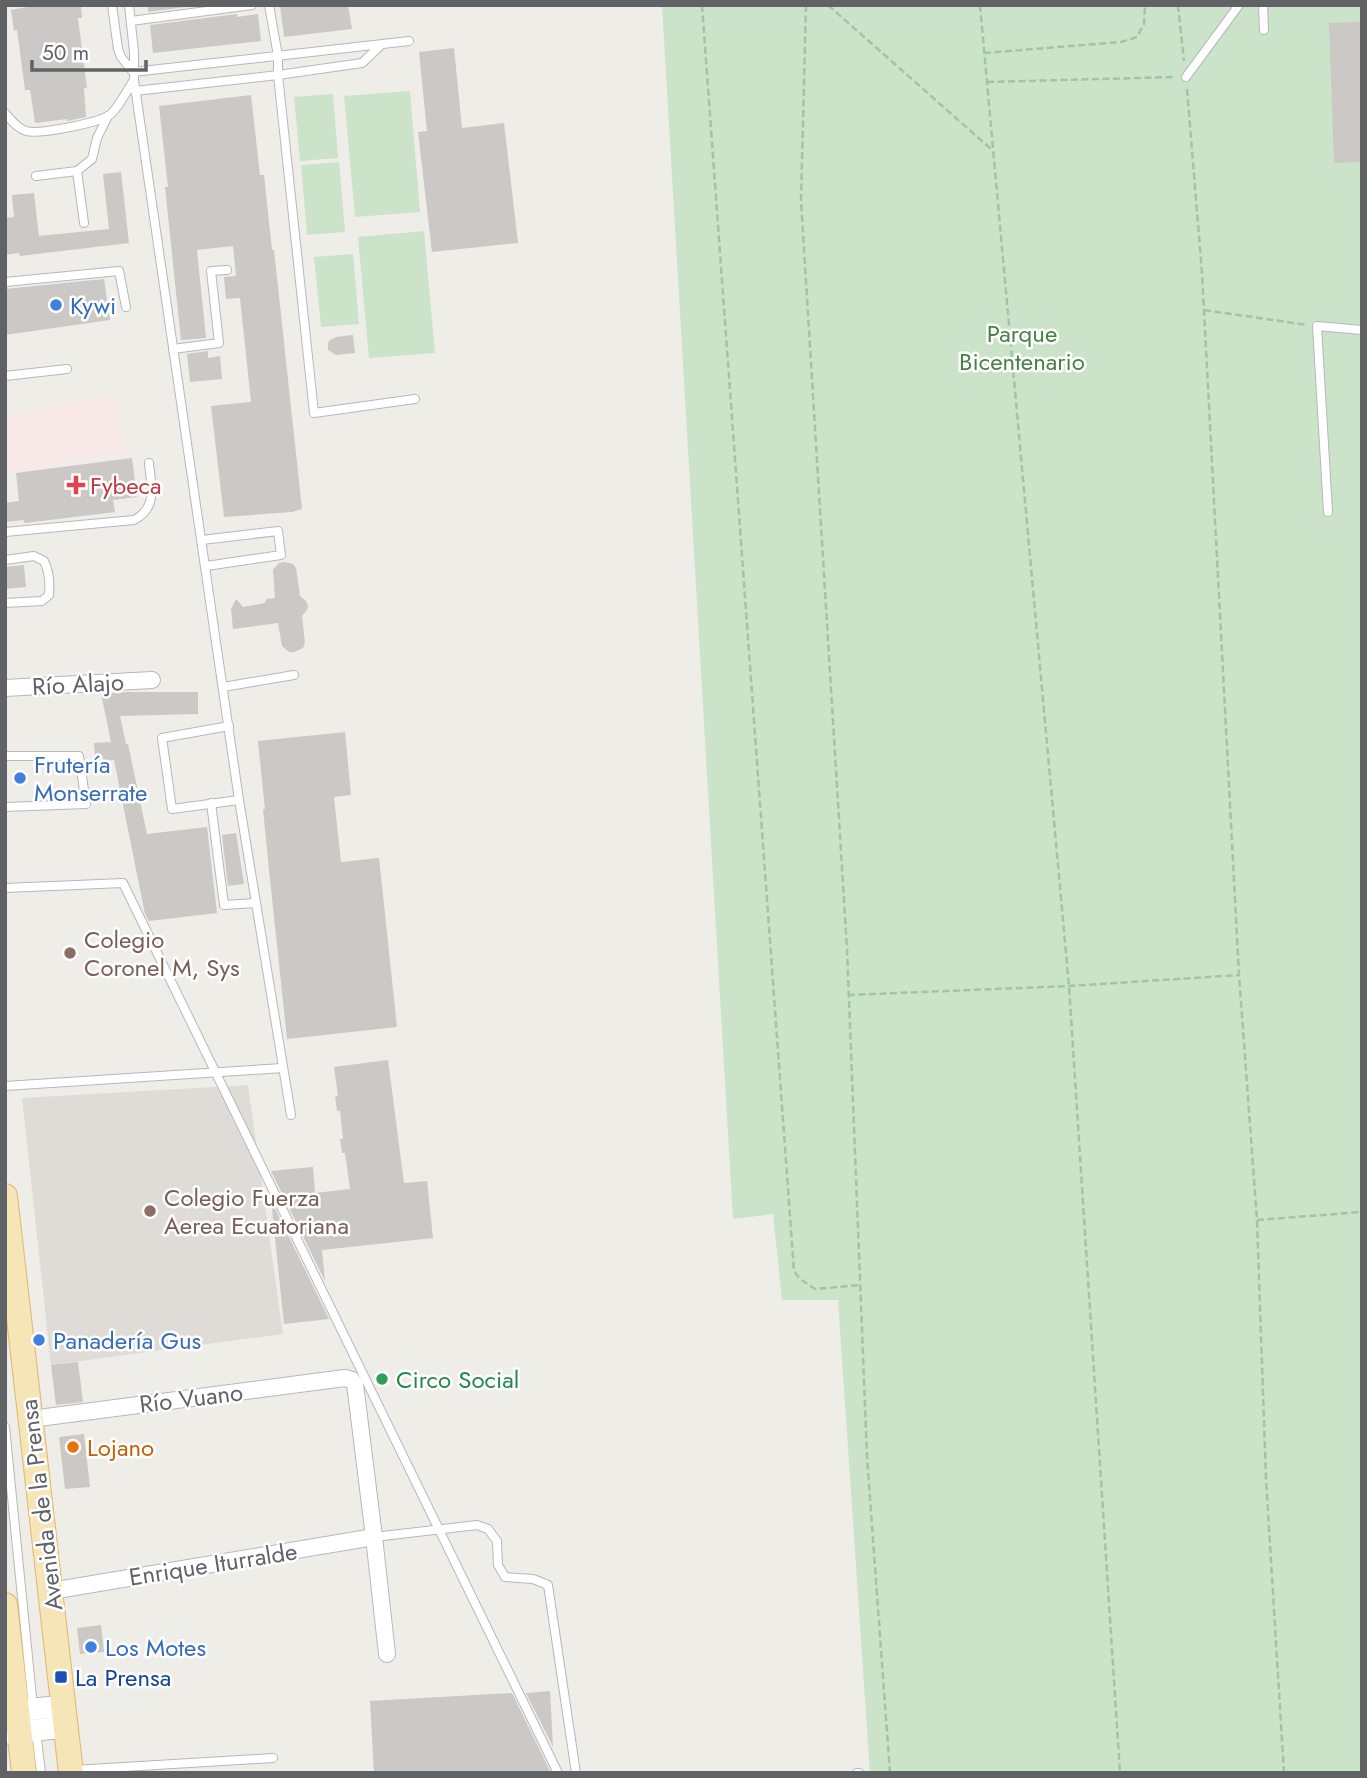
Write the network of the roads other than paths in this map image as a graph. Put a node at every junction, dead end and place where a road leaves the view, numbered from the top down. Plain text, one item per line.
1 (112, 5) edge
2 (129, 5) edge
3 (253, 5) edge
4 (269, 5) edge
5 (1239, 5) edge
6 (1263, 5) edge
7 (131, 21) junction
8 (1264, 30) dead end
9 (409, 41) dead end
10 (381, 45) junction
11 (278, 56) junction
12 (278, 75) junction
13 (133, 76) junction
14 (1186, 77) road end
15 (135, 91) junction
16 (5, 113) edge
17 (108, 116) junction
18 (77, 171) junction
19 (36, 176) dead end
20 (84, 223) dead end
21 (228, 270) dead end
22 (5, 282) edge
23 (126, 307) dead end
24 (1362, 330) edge
25 (173, 349) junction
26 (67, 369) dead end
27 (5, 376) edge
28 (415, 399) dead end
29 (149, 463) dead end
30 (1328, 513) dead end
31 (5, 532) edge
32 (202, 540) junction
33 (5, 559) edge
34 (206, 566) junction
35 (5, 603) edge
36 (294, 674) dead end
37 (152, 680) dead end
38 (223, 687) junction
39 (5, 688) edge
40 (229, 726) junction
41 (5, 756) edge
42 (239, 800) junction
43 (211, 803) junction
44 (5, 807) edge
45 (5, 888) edge
46 (256, 903) junction
47 (283, 1068) junction
48 (5, 1086) edge
49 (291, 1115) dead end
50 (5, 1196) edge
51 (31, 1419) junction
52 (5, 1427) edge
53 (374, 1537) junction
54 (51, 1591) junction
55 (5, 1605) edge
56 (387, 1654) dead end
57 (65, 1716) junction
58 (19, 1721) edge
59 (273, 1758) dead end
60 (71, 1771) edge
61 (24, 1773) edge
62 (41, 1773) edge
63 (558, 1773) edge
64 (576, 1773) edge

1 - 13 lane
2 - 7 lane
3 - 7 lane
4 - 11 lane
5 - 14 lane
6 - 8 lane
7 - 13 lane
9 - 10 lane
10 - 11 lane
10 - 12 lane
11 - 12 lane
11 - 13 lane
12 - 15 lane
12 - 28 lane
13 - 15 lane
13 - 17 lane
15 - 25 lane
16 - 17 lane
17 - 18 lane
18 - 19 lane
18 - 20 lane
21 - 25 lane
22 - 23 lane
24 - 30 lane
25 - 32 lane
26 - 27 lane
29 - 31 lane
32 - 34 lane
32 - 34 lane
33 - 35 lane
34 - 38 lane
36 - 38 lane
37 - 39 street, Río Alajo
38 - 40 lane
40 - 42 lane
40 - 43 lane
41 - 44 lane
42 - 43 lane
42 - 46 lane
43 - 46 lane
45 - 63 lane
46 - 47 lane
47 - 48 lane
47 - 49 lane
50 - 51 main road, Avenida de la Prensa
51 - 53 street, Río Vuano
51 - 54 main road, Avenida de la Prensa
52 - 58 lane
53 - 54 street, Enrique Iturralde
53 - 56 street
53 - 64 lane
54 - 57 main road, Avenida de la Prensa
55 - 58 main road, Avenida de la Prensa
57 - 58 main road
57 - 60 main road, Avenida de la Prensa
58 - 61 main road, Avenida de la Prensa
58 - 62 lane
59 - 60 lane

